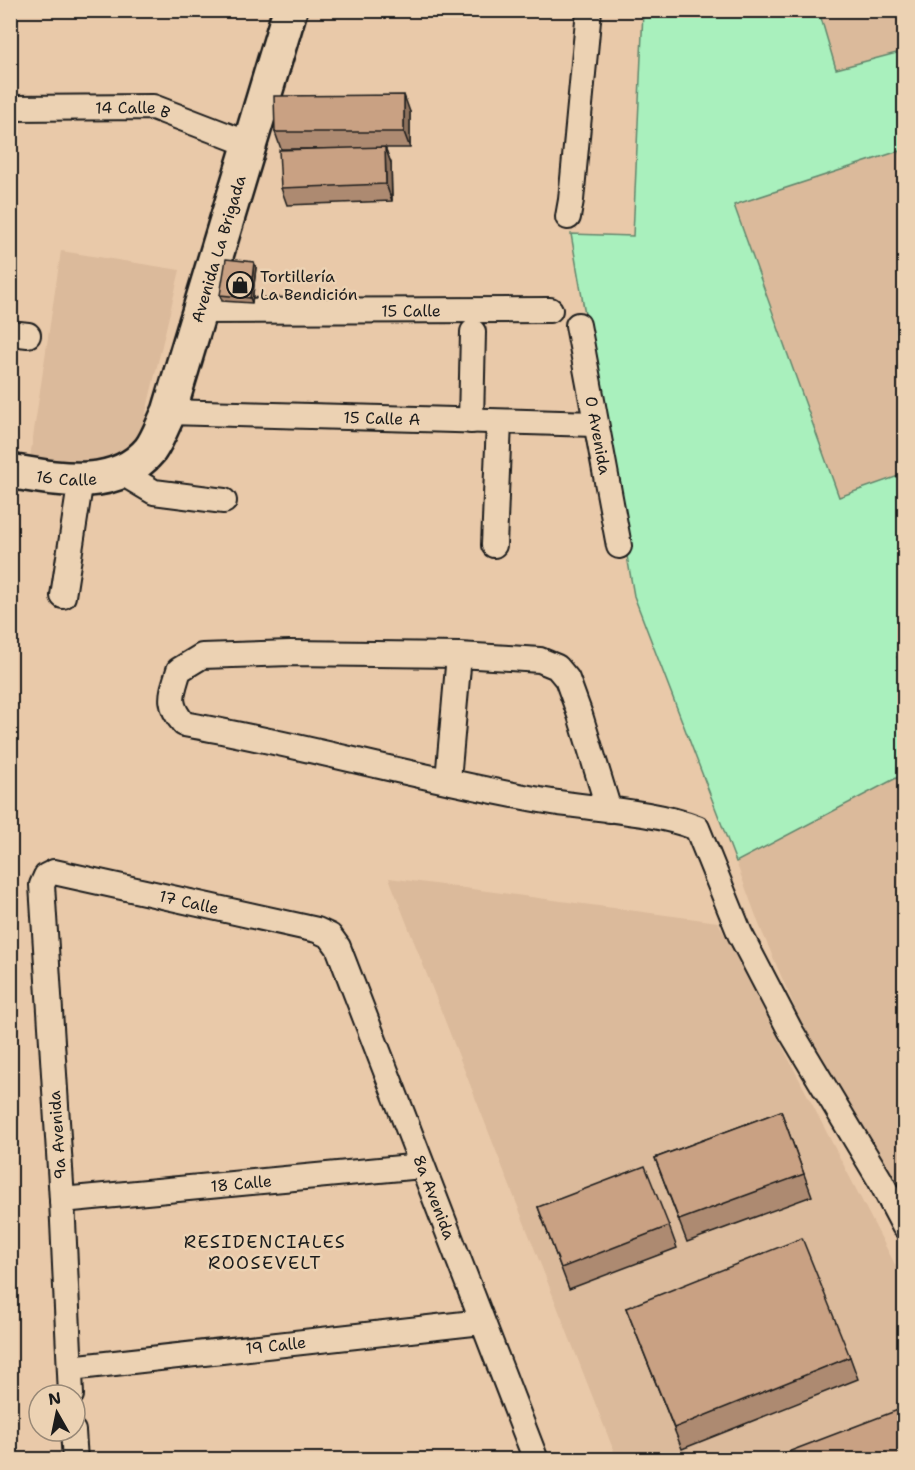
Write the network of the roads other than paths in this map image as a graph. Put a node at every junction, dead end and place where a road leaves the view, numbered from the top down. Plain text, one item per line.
1 (290, 10) edge
2 (589, 10) edge
3 (10, 108) edge
4 (249, 144) junction
5 (568, 217) dead end
6 (550, 310) dead end
7 (199, 311) junction
8 (578, 325) dead end
9 (473, 332) dead end
10 (169, 412) junction
11 (471, 421) junction
12 (500, 422) junction
13 (596, 424) junction
14 (10, 471) edge
15 (122, 472) junction
16 (81, 479) junction
17 (224, 501) dead end
18 (494, 545) dead end
19 (619, 546) dead end
20 (63, 596) dead end
21 (459, 655) junction
22 (448, 780) junction
23 (609, 810) junction
24 (46, 876) joint
25 (330, 936) joint
26 (422, 1166) junction
27 (62, 1200) junction
28 (904, 1226) edge
29 (482, 1322) junction
30 (70, 1368) junction
31 (71, 1383) edge
32 (74, 1443) edge
33 (75, 1460) edge
34 (536, 1460) edge

1 - 4 main road, Avenida La Brigada
2 - 5 street
3 - 4 street, 14 Calle B
4 - 7 main road, Avenida La Brigada
6 - 7 street, 15 Calle
7 - 10 main road, Avenida La Brigada
8 - 13 street, 0 Avenida
9 - 11 street
10 - 11 street, 15 Calle A
10 - 15 main road, Avenida La Brigada
11 - 12 street, 15 Calle A
12 - 13 street, 15 Calle A
12 - 18 street
13 - 19 street, 0 Avenida
14 - 16 main road, 16 Calle
15 - 16 main road, 16 Calle
15 - 17 street
16 - 20 street
21 - 22 street
21 - 22 street
21 - 23 street
22 - 23 street
23 - 28 street
24 - 25 street, 17 Calle
24 - 27 street, 9a Avenida
25 - 26 street, 8a Avenida
26 - 27 street, 18 Calle
26 - 29 street, 8a Avenida
27 - 30 street, 9a Avenida
29 - 30 street, 19 Calle
29 - 34 street, 8a Avenida
30 - 31 street, 9a Avenida
32 - 33 street

